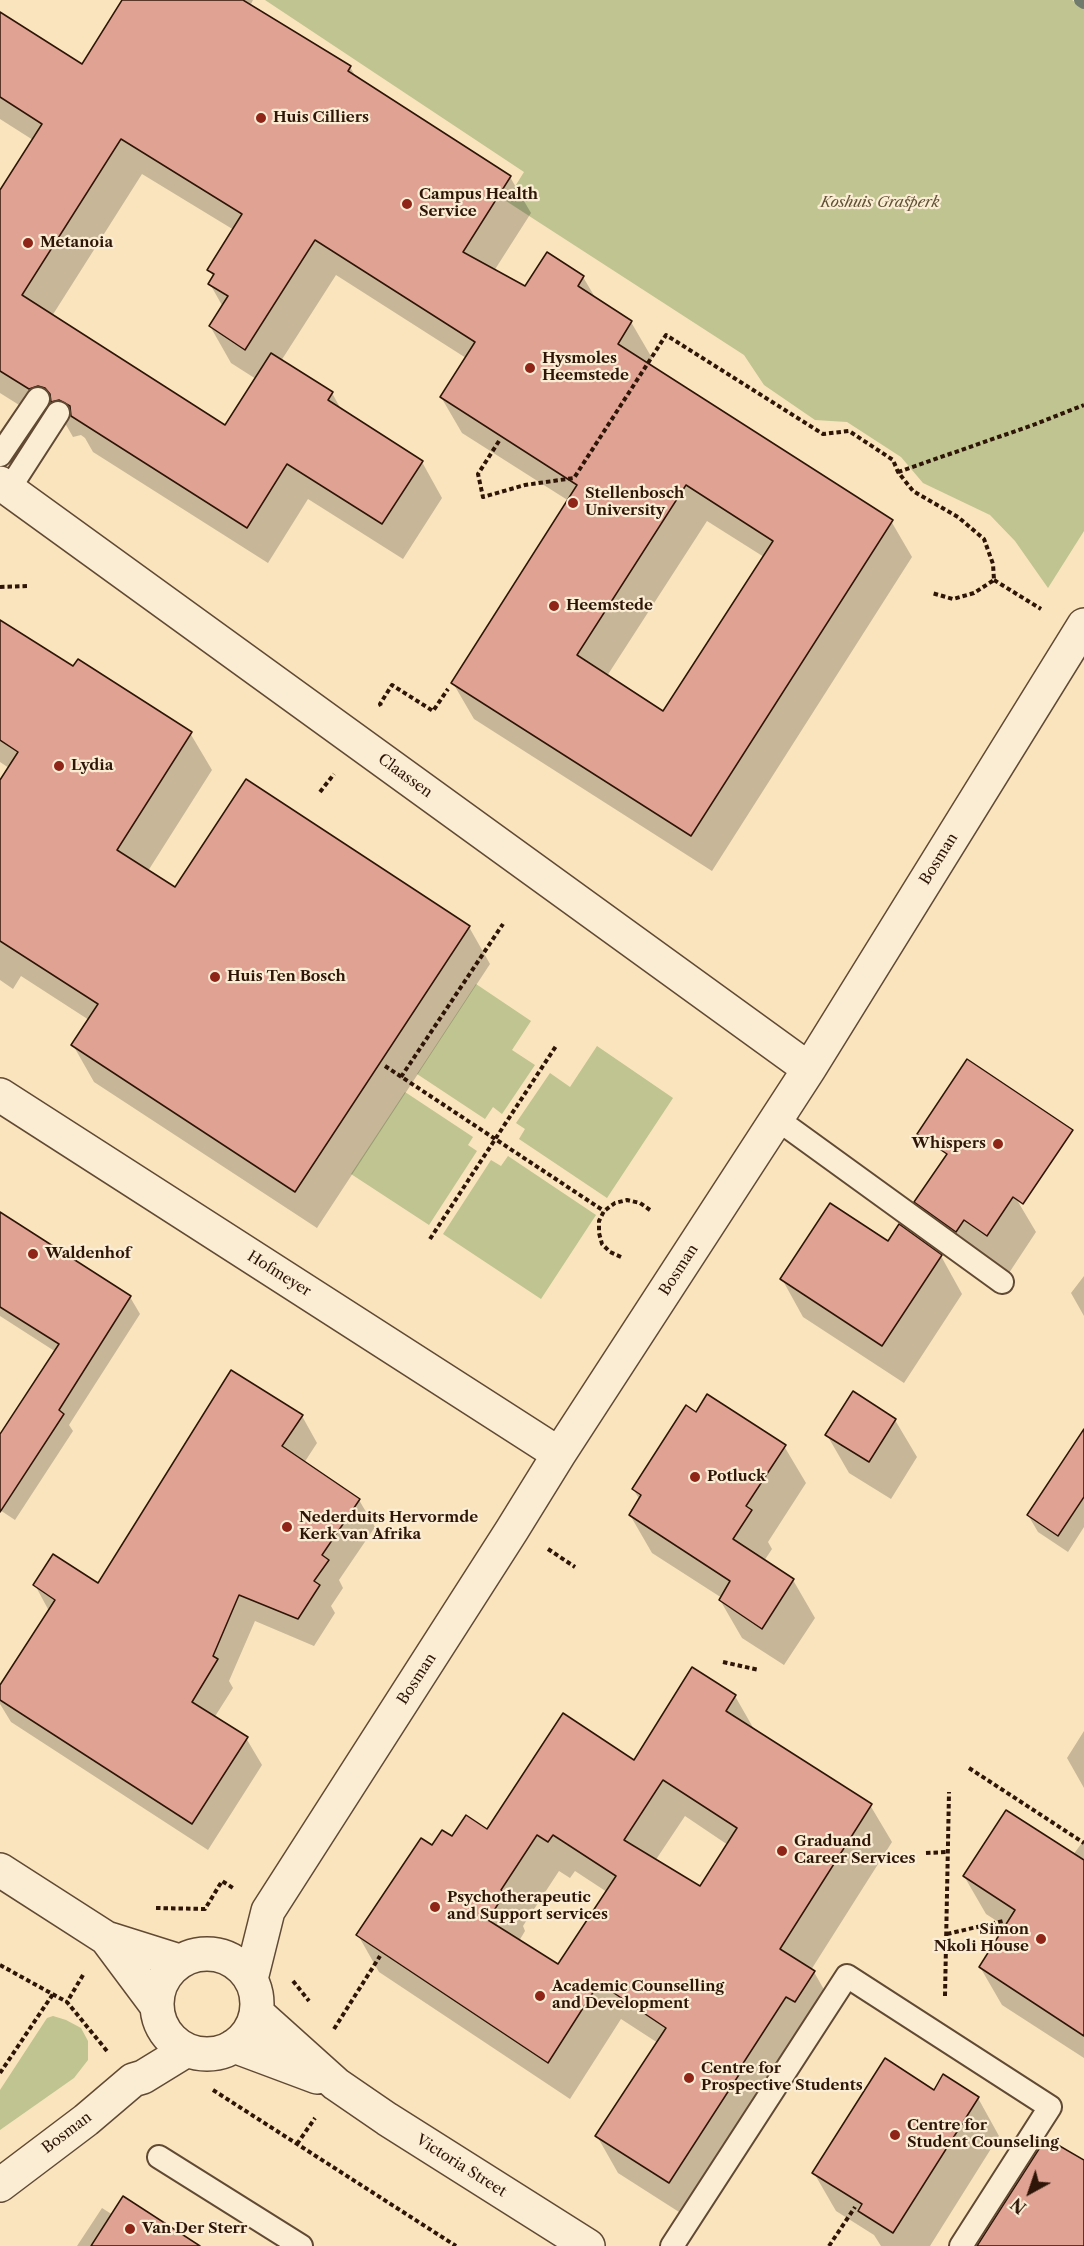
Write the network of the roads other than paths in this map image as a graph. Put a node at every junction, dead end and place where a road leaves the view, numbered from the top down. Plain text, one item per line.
1 (38, 399) dead end
2 (58, 413) dead end
3 (0, 455) edge
4 (5, 486) edge
5 (1082, 634) edge
6 (809, 1069) junction
7 (0, 1095) edge
8 (777, 1119) junction
9 (1002, 1282) dead end
10 (559, 1454) junction
11 (0, 1870) edge
12 (268, 1911) junction
13 (106, 1938) junction
14 (194, 1957) junction
15 (251, 1979) junction
16 (257, 2013) junction
17 (159, 2015) junction
18 (234, 2046) junction
19 (187, 2050) junction
20 (133, 2080) junction
21 (336, 2084) junction
22 (159, 2157) dead end
23 (0, 2185) edge
24 (301, 2246) edge
25 (588, 2246) edge
26 (672, 2246) edge
27 (961, 2246) edge

1 - 3 lane
2 - 4 lane
4 - 6 street, Claassen
5 - 6 street, Bosman
6 - 8 street, Bosman
7 - 10 street, Hofmeyer
8 - 9 lane
8 - 10 street, Bosman
10 - 12 street, Bosman
11 - 13 street
12 - 14 street, Bosman
12 - 15 street, Bosman
13 - 14 street
13 - 17 street
14 - 15 street
14 - 17 street
15 - 16 street
16 - 18 street
16 - 21 street, Victoria Street
17 - 19 street
17 - 20 street, Bosman
18 - 19 street
18 - 21 street, Victoria Street
19 - 20 street, Bosman
20 - 23 street, Bosman
21 - 25 street, Victoria Street
22 - 24 lane
26 - 27 lane

